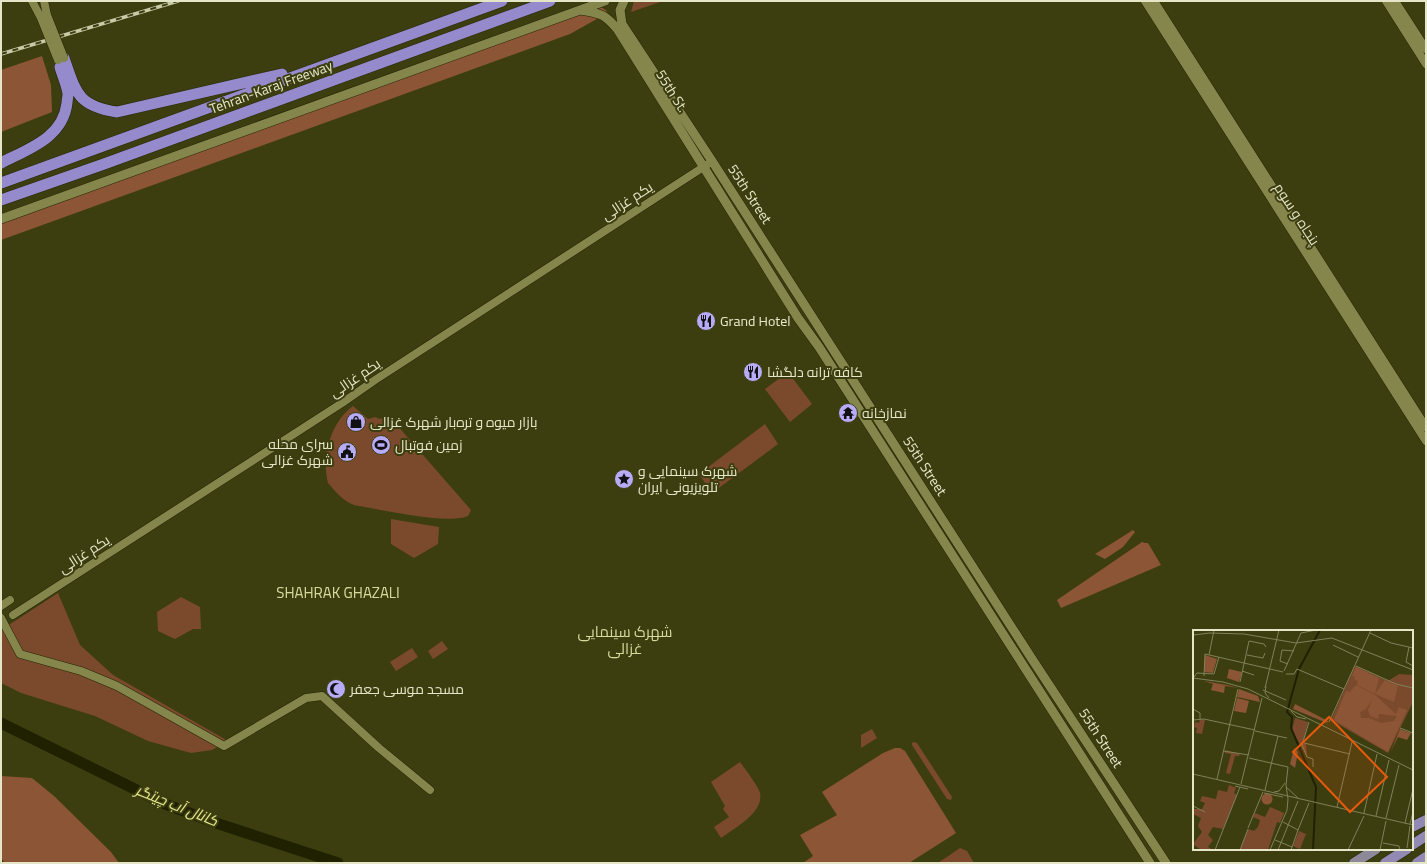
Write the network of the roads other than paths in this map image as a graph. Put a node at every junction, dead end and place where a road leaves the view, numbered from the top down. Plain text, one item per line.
1 (32, 1) edge
2 (44, 1) edge
3 (502, 1) edge
4 (550, 1) edge
5 (624, 1) edge
6 (1145, 1) edge
7 (1154, 1) edge
8 (1386, 1) edge
9 (1395, 1) edge
10 (603, 2) edge
11 (581, 10) junction
12 (44, 17) junction
13 (620, 27) junction
14 (1426, 49) edge
15 (61, 59) junction
16 (1426, 64) edge
17 (322, 66) junction
18 (712, 161) junction
19 (1, 163) edge
20 (704, 166) junction
21 (1, 183) edge
22 (1, 200) edge
23 (1, 219) edge
24 (828, 342) junction
25 (819, 347) junction
26 (1426, 427) edge
27 (1426, 441) edge
28 (10, 600) dead end
29 (1, 606) edge
30 (13, 615) dead end
31 (1, 618) edge
32 (1032, 659) junction
33 (1024, 665) junction
34 (430, 790) dead end
35 (1426, 818) edge
36 (1413, 825) edge
37 (1426, 836) edge
38 (1413, 844) edge
39 (1374, 850) edge
40 (1405, 850) edge
41 (1426, 857) edge
42 (1150, 863) edge
43 (1166, 863) edge
44 (1354, 863) edge
45 (1386, 863) edge
46 (1416, 863) edge

1 - 12 street
2 - 12 street
3 - 17 highway, Tehran-Karaj Freeway
4 - 22 highway, Tehran-Karaj Freeway
5 - 13 main road
6 - 27 street, پنجاه و سوم
7 - 26 street, پنجاه و سوم
8 - 16 street
9 - 14 street
10 - 11 main road
11 - 13 main road
11 - 23 main road
12 - 15 street, bridge
13 - 18 main road, 55th Street
13 - 20 main road, 55th St.
15 - 17 highway
15 - 19 highway
17 - 21 highway, Tehran-Karaj Freeway
18 - 20 street, یکم غزالی
18 - 24 main road, 55th Street
20 - 25 main road, 55th Street
20 - 30 street, یکم غزالی
24 - 25 main road
24 - 32 main road, 55th Street
25 - 33 main road, 55th Street
28 - 29 street
31 - 34 street
32 - 33 main road
32 - 43 main road, 55th Street
33 - 42 main road, 55th Street
35 - 36 highway
37 - 38 highway
39 - 44 main road
40 - 45 highway
41 - 46 highway

